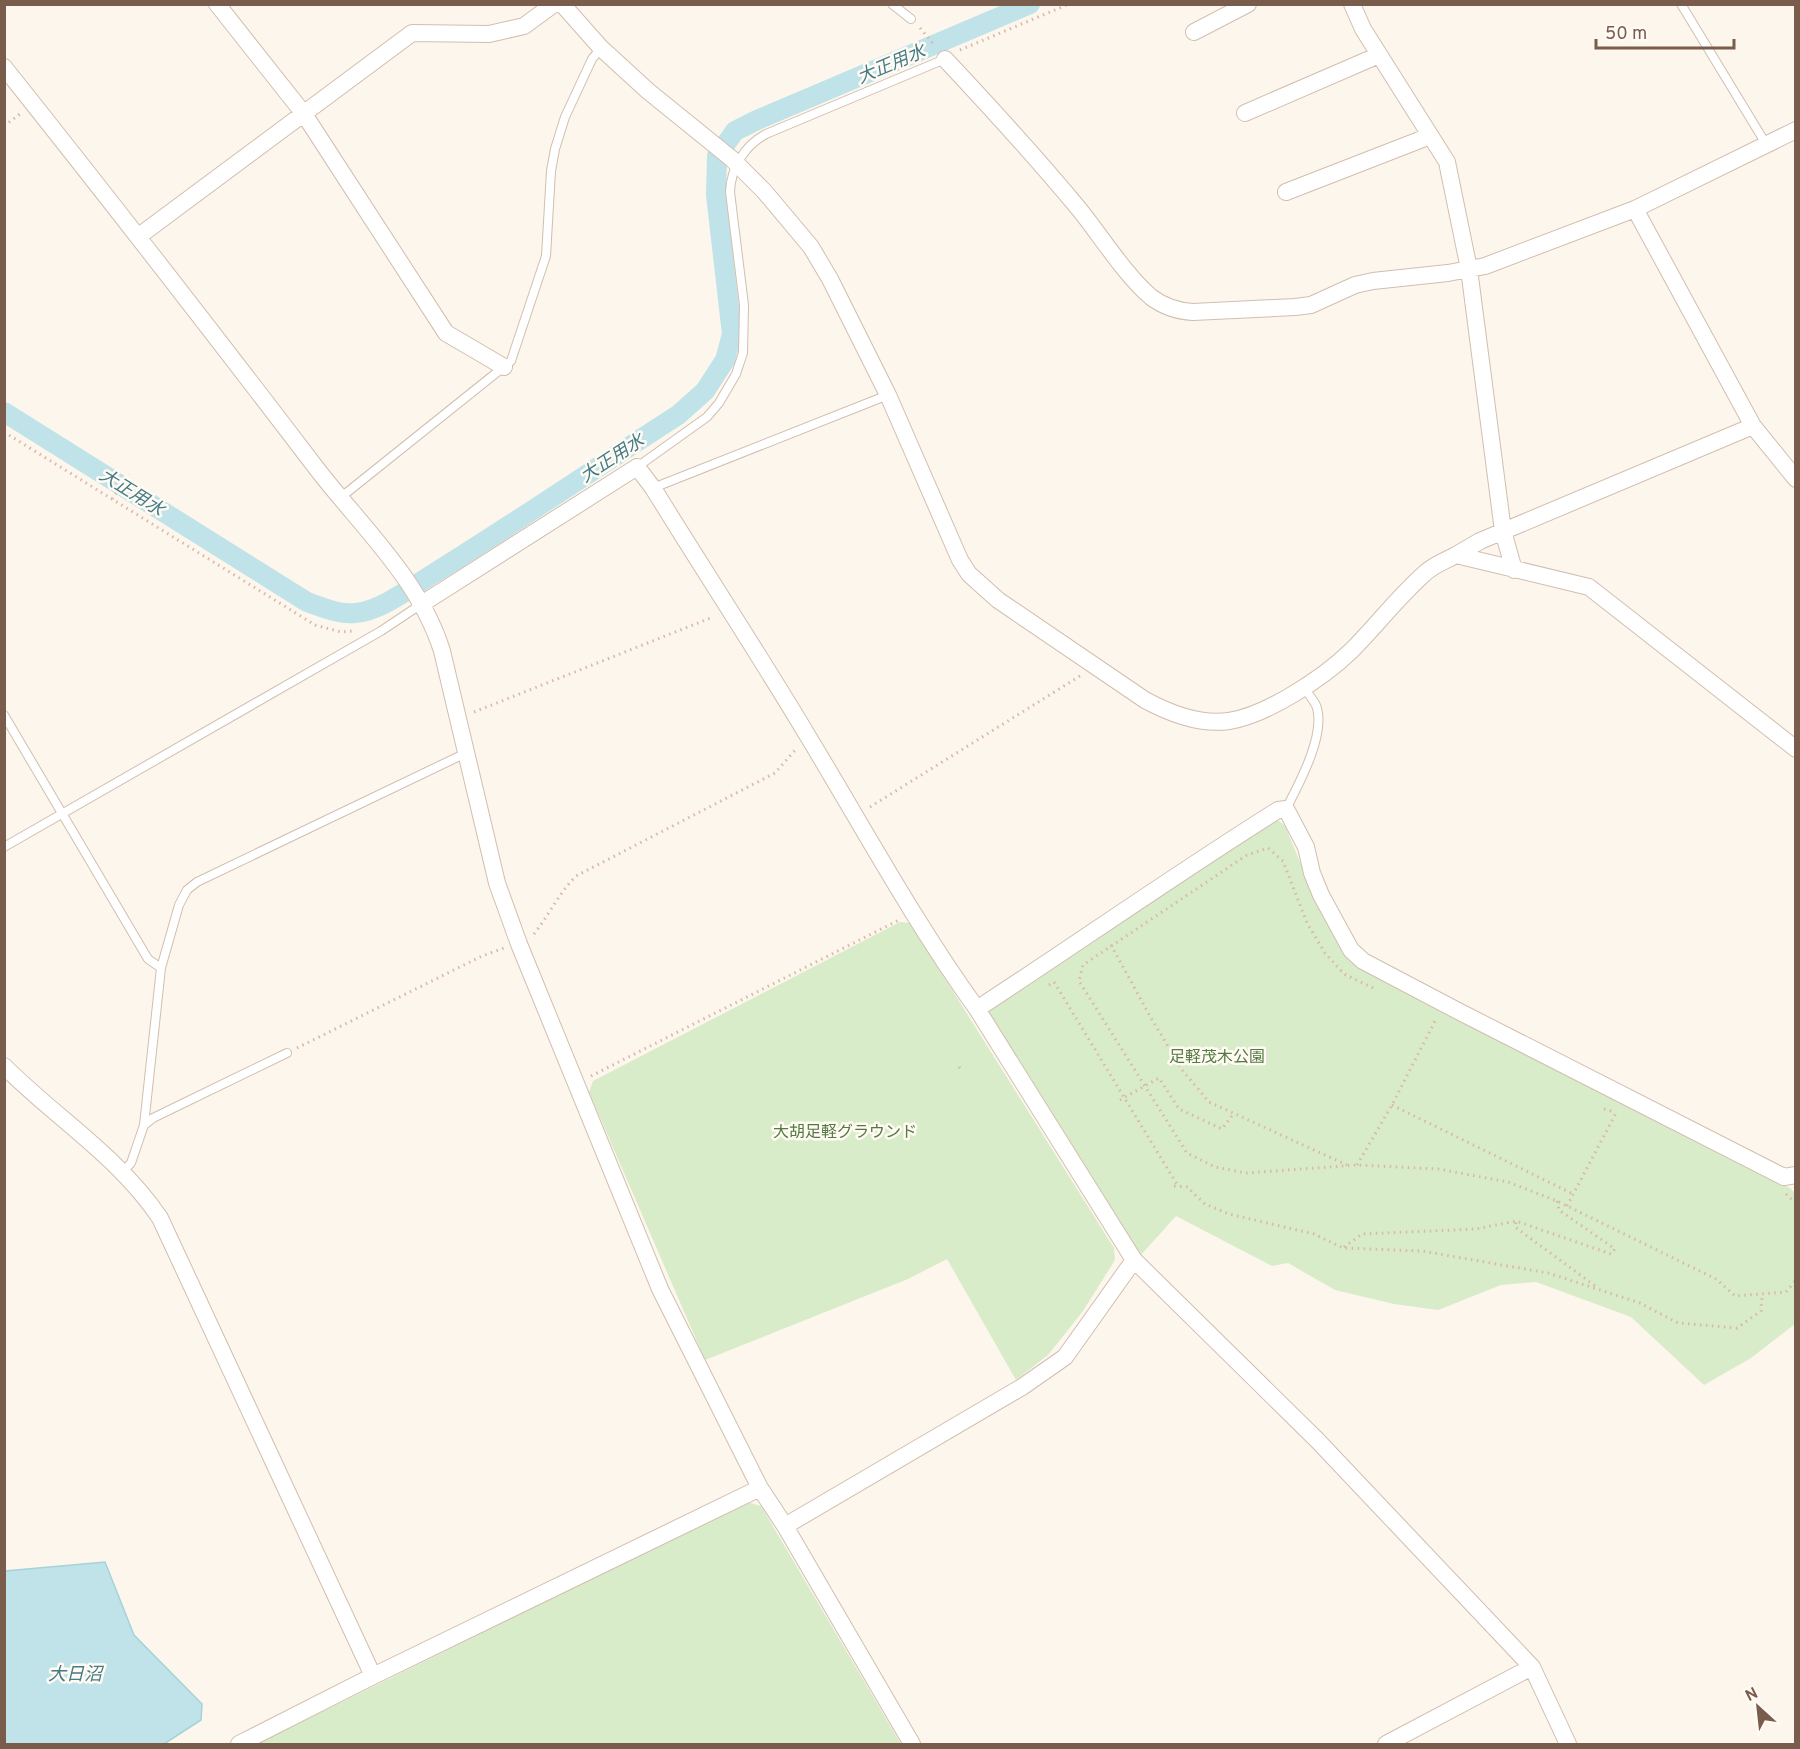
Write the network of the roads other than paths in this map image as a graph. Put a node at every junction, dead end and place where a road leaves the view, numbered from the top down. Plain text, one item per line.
1 (217, 4) edge
2 (554, 4) edge
3 (562, 4) edge
4 (892, 4) edge
5 (1248, 4) edge
6 (1352, 4) edge
7 (1680, 4) edge
8 (911, 19) dead end
9 (1194, 32) dead end
10 (601, 48) junction
11 (1379, 55) junction
12 (943, 56) joint
13 (4, 68) edge
14 (1245, 113) dead end
15 (304, 114) junction
16 (1796, 130) edge
17 (1430, 136) junction
18 (1766, 144) junction
19 (734, 162) junction
20 (1286, 192) dead end
21 (1635, 209) junction
22 (139, 236) junction
23 (1469, 269) junction
24 (504, 367) junction
25 (888, 394) junction
26 (1753, 426) junction
27 (637, 467) junction
28 (1796, 479) edge
29 (653, 488) junction
30 (339, 498) junction
31 (1503, 531) junction
32 (1456, 555) junction
33 (1514, 570) junction
34 (418, 601) junction
35 (1305, 688) junction
36 (4, 715) edge
37 (1796, 749) edge
38 (466, 753) junction
39 (1286, 809) junction
40 (63, 814) junction
41 (4, 847) edge
42 (161, 968) junction
43 (977, 1008) junction
44 (287, 1053) road end
45 (4, 1066) edge
46 (144, 1125) junction
47 (123, 1171) junction
48 (1796, 1175) edge
49 (1134, 1260) junction
50 (760, 1488) junction
51 (785, 1526) junction
52 (1532, 1667) junction
53 (373, 1676) junction
54 (239, 1744) edge
55 (912, 1744) edge
56 (1386, 1744) edge
57 (1568, 1744) edge

1 - 15 street
2 - 15 street
3 - 10 street
4 - 8 lane
5 - 9 street
6 - 11 street
7 - 18 lane
10 - 19 street
10 - 24 lane
11 - 14 street
11 - 17 street
12 - 19 lane
12 - 23 street
13 - 22 street
15 - 22 street
15 - 24 street
16 - 18 street
17 - 20 street
17 - 23 street
18 - 21 street
19 - 25 street
19 - 27 lane
21 - 23 street
21 - 26 street
22 - 30 street
23 - 31 street
24 - 30 lane
25 - 29 lane
25 - 35 street
26 - 28 street
26 - 31 street
27 - 29 street
27 - 34 street
29 - 43 street
30 - 34 street
31 - 32 street
31 - 33 street
32 - 33 street
32 - 35 street
33 - 37 street
34 - 38 street
34 - 40 lane
35 - 39 lane
36 - 40 lane
38 - 42 lane
38 - 50 street
39 - 43 street
39 - 48 street
40 - 41 lane
40 - 42 lane
42 - 46 lane
43 - 49 street
44 - 46 lane
45 - 47 street
46 - 47 lane
47 - 53 street
49 - 51 street
49 - 52 street
50 - 51 street
50 - 53 street
51 - 55 street
52 - 56 street
52 - 57 street
53 - 54 street

